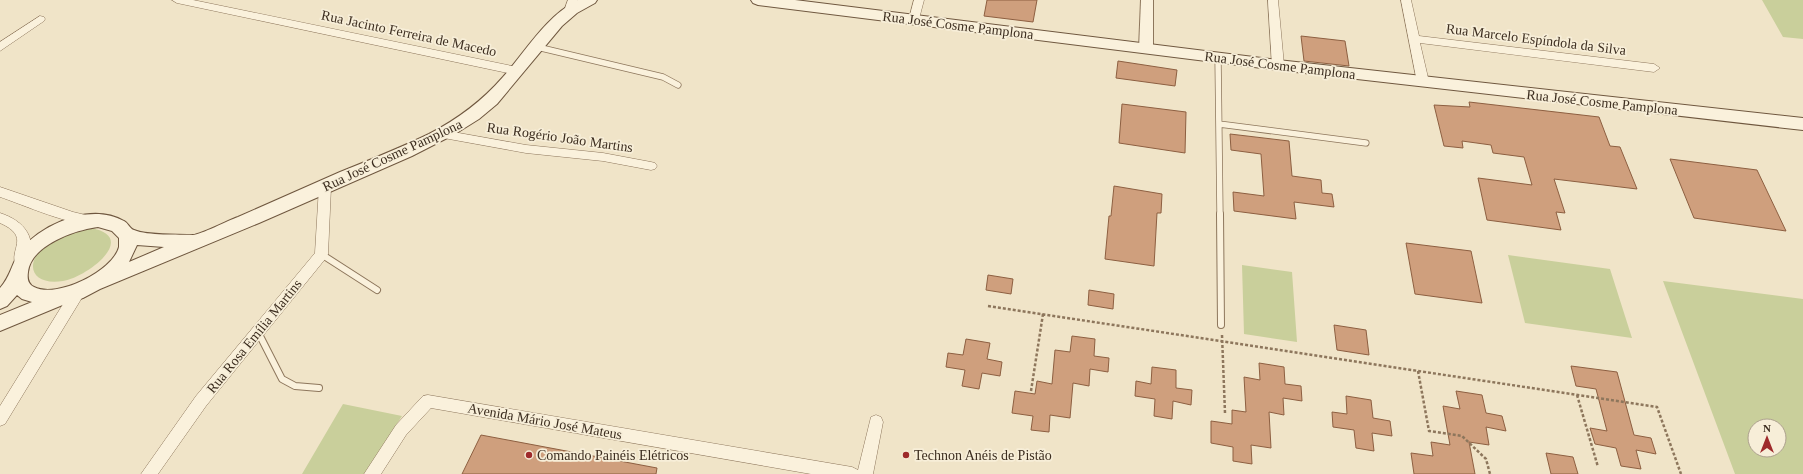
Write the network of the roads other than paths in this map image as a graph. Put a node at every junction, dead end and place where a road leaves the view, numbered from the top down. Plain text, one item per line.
1 (177, 0) edge
2 (590, 0) edge
3 (758, 0) edge
4 (919, 0) edge
5 (1147, 0) edge
6 (1273, 0) edge
7 (1406, 0) edge
8 (571, 6) edge
9 (40, 19) dead end
10 (914, 19) junction
11 (1415, 39) junction
12 (537, 47) junction
13 (0, 48) edge
14 (1146, 49) junction
15 (1218, 58) junction
16 (1278, 66) junction
17 (1654, 68) dead end
18 (517, 71) junction
19 (1424, 82) junction
20 (678, 85) dead end
21 (1219, 124) junction
22 (1803, 124) edge
23 (442, 134) junction
24 (1366, 143) dead end
25 (652, 166) dead end
26 (325, 187) junction
27 (0, 192) edge
28 (0, 218) edge
29 (98, 220) junction
30 (128, 236) junction
31 (201, 240) junction
32 (321, 254) junction
33 (19, 273) junction
34 (96, 283) junction
35 (377, 290) dead end
36 (72, 294) junction
37 (0, 302) edge
38 (0, 323) edge
39 (1221, 325) road end
40 (258, 332) junction
41 (319, 388) dead end
42 (0, 419) edge
43 (876, 422) dead end
44 (149, 474) edge
45 (372, 474) edge
46 (852, 474) edge
47 (864, 474) edge

1 - 18 street, Rua Jacinto Ferreira de Macedo
2 - 8 main road, Rua José Cosme Pamplona
3 - 10 main road, Rua José Cosme Pamplona
4 - 10 street
5 - 14 street
6 - 16 street
7 - 11 street
8 - 12 main road, Rua José Cosme Pamplona
9 - 13 street
10 - 14 main road, Rua José Cosme Pamplona
11 - 17 street, Rua Marcelo Espíndola da Silva
11 - 19 street
12 - 18 main road, Rua José Cosme Pamplona
12 - 20 lane
14 - 15 main road, Rua José Cosme Pamplona
15 - 16 main road, Rua José Cosme Pamplona
15 - 21 lane
16 - 19 main road, Rua José Cosme Pamplona
18 - 23 main road, Rua José Cosme Pamplona
19 - 22 main road, Rua José Cosme Pamplona
21 - 24 lane
21 - 39 lane
23 - 25 street, Rua Rogério João Martins
23 - 26 main road, Rua José Cosme Pamplona
26 - 31 main road, Rua José Cosme Pamplona
26 - 32 street
27 - 29 street
28 - 33 street
29 - 30 main road
29 - 33 main road
30 - 31 main road, Rua José Cosme Pamplona
30 - 34 main road
31 - 34 main road, Rua José Cosme Pamplona
32 - 35 lane
32 - 40 street, Rua Rosa Emília Martins
33 - 36 main road
33 - 37 main road
34 - 36 main road
36 - 38 main road
36 - 42 street
40 - 41 lane
40 - 44 street, Rua Rosa Emília Martins
43 - 47 street
45 - 46 street, Avenida Mário José Mateus

